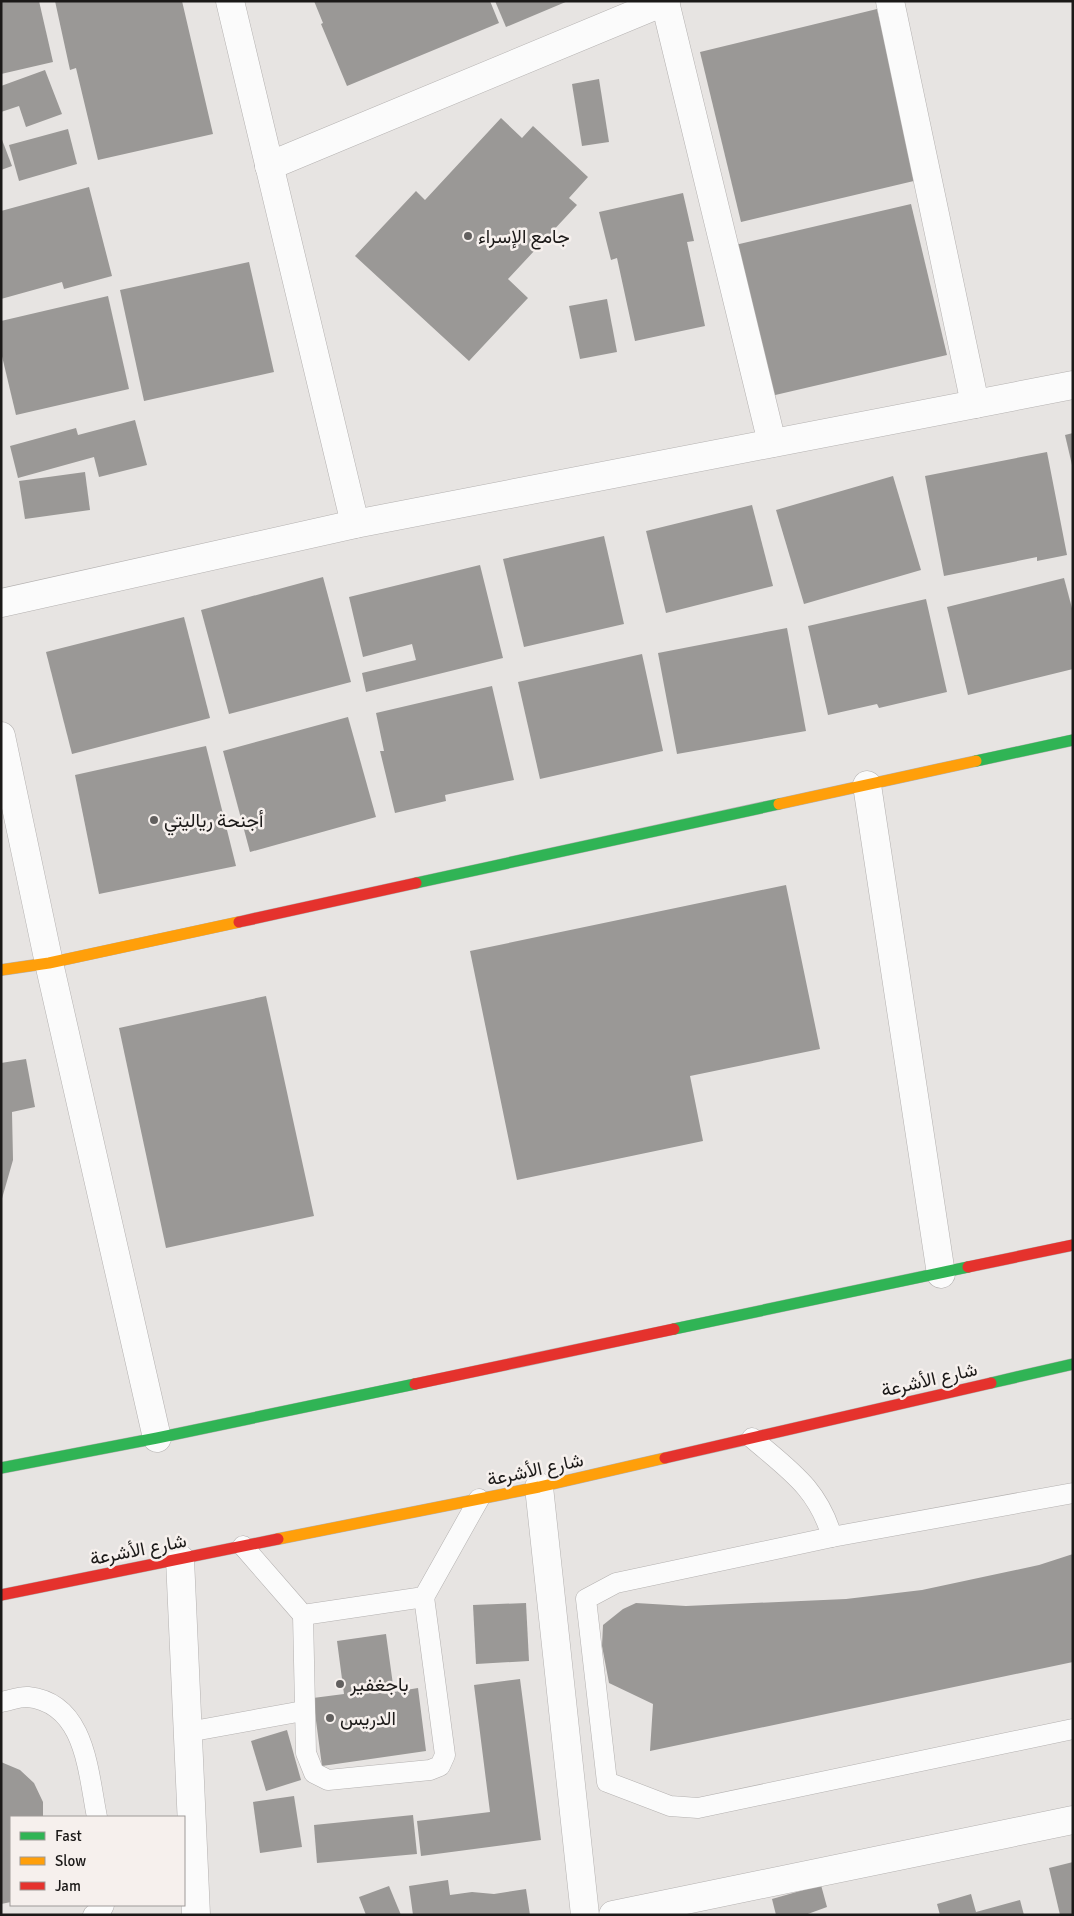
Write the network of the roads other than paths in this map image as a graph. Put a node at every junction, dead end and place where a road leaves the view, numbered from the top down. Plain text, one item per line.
1 (230, 1) edge
2 (665, 1) edge
3 (890, 1) edge
4 (269, 166) junction
5 (1073, 385) edge
6 (975, 404) junction
7 (772, 444) junction
8 (355, 524) junction
9 (1, 602) edge
10 (1, 736) edge
11 (1073, 740) edge
12 (868, 785) junction
13 (48, 963) junction
14 (1, 970) edge
15 (1073, 1245) edge
16 (941, 1274) junction
17 (1073, 1364) edge
18 (157, 1438) junction
19 (752, 1438) junction
20 (1, 1468) edge
21 (539, 1487) junction
22 (1073, 1494) edge
23 (479, 1499) junction
24 (832, 1537) junction
25 (243, 1546) junction
26 (180, 1559) junction
27 (1, 1595) edge
28 (424, 1597) junction
29 (303, 1614) junction
30 (1, 1702) edge
31 (304, 1711) junction
32 (1073, 1729) edge
33 (188, 1732) junction
34 (96, 1816) edge
35 (1073, 1820) edge
36 (104, 1906) edge
37 (93, 1915) edge
38 (196, 1915) edge
39 (585, 1915) edge
40 (613, 1915) edge

1 - 4 street
2 - 4 street
2 - 7 street
3 - 6 street
4 - 8 street
5 - 6 street
6 - 7 street
7 - 8 street
8 - 9 street
10 - 13 street
11 - 12 street
12 - 13 street
12 - 16 street
13 - 14 street
13 - 18 street
15 - 16 street
16 - 18 street
17 - 19 street, شارع الأشرعة
18 - 20 street
19 - 21 street, شارع الأشرعة
19 - 24 lane
21 - 23 street, شارع الأشرعة
21 - 39 street
22 - 24 lane
23 - 25 street, شارع الأشرعة
23 - 28 lane
24 - 32 lane
25 - 26 street, شارع الأشرعة
25 - 29 lane
26 - 27 street, شارع الأشرعة
26 - 33 street
28 - 29 lane
28 - 31 lane
29 - 31 lane
30 - 34 lane
31 - 33 lane
33 - 38 street
35 - 40 street
36 - 37 lane

